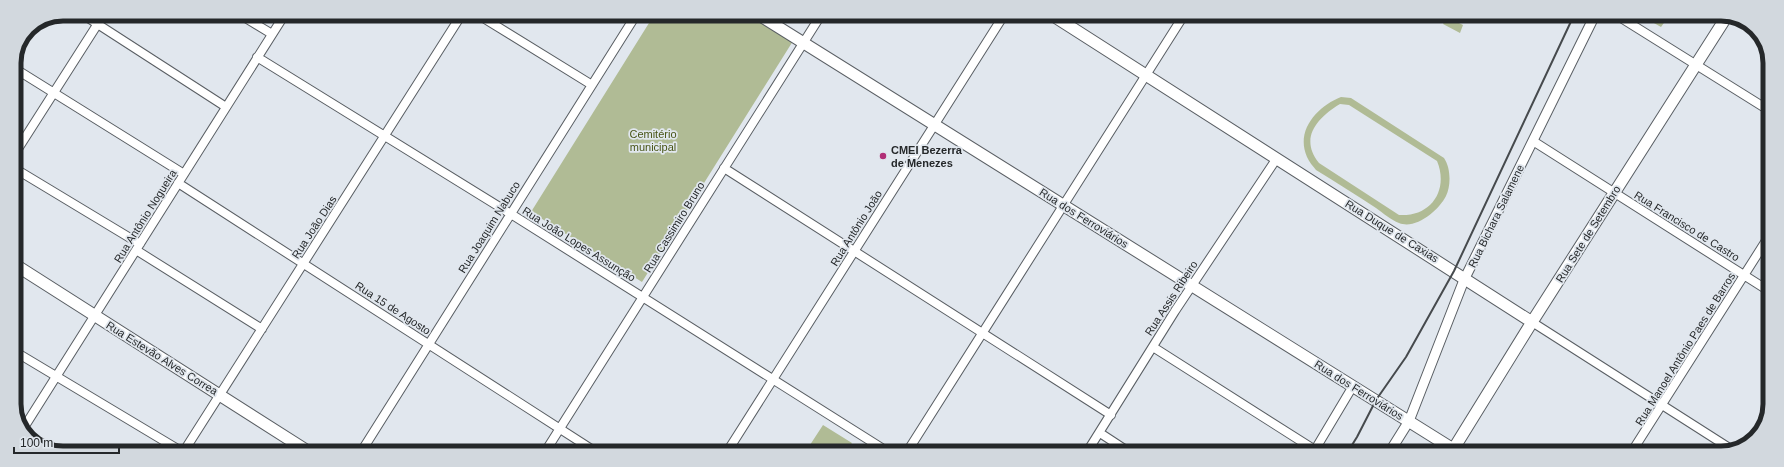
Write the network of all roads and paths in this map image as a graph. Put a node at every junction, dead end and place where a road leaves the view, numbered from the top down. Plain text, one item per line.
1 (92, 21) edge
2 (99, 21) edge
3 (251, 21) edge
4 (280, 21) edge
5 (458, 21) edge
6 (488, 21) edge
7 (632, 21) edge
8 (769, 21) edge
9 (817, 21) edge
10 (1000, 21) edge
11 (1062, 21) edge
12 (1180, 21) edge
13 (1593, 21) edge
14 (1626, 21) edge
15 (1724, 21) edge
16 (97, 24) junction
17 (272, 34) junction
18 (804, 42) junction
19 (257, 57) junction
20 (1696, 64) junction
21 (21, 72) edge
22 (1147, 75) junction
23 (592, 86) junction
24 (54, 92) junction
25 (226, 107) junction
26 (1763, 107) edge
27 (935, 124) junction
28 (385, 136) junction
29 (1533, 141) junction
30 (21, 144) edge
31 (1276, 158) junction
32 (724, 168) junction
33 (21, 172) edge
34 (184, 174) junction
35 (178, 183) junction
36 (1614, 192) junction
37 (1064, 205) junction
38 (511, 214) junction
39 (1763, 245) edge
40 (138, 247) junction
41 (854, 251) junction
42 (303, 263) junction
43 (21, 268) edge
44 (1744, 275) junction
45 (1464, 280) junction
46 (1192, 285) junction
47 (1763, 287) edge
48 (643, 297) junction
49 (95, 315) junction
50 (1532, 322) junction
51 (262, 328) junction
52 (983, 333) junction
53 (429, 344) junction
54 (1153, 347) junction
55 (21, 354) edge
56 (56, 376) junction
57 (773, 380) junction
58 (1353, 386) junction
59 (220, 394) junction
60 (1662, 405) junction
61 (1111, 415) junction
62 (1409, 421) junction
63 (26, 424) edge
64 (560, 429) junction
65 (1100, 434) junction
66 (1725, 445) edge
67 (171, 446) edge
68 (188, 446) edge
69 (300, 446) edge
70 (365, 446) edge
71 (549, 446) edge
72 (587, 446) edge
73 (731, 446) edge
74 (878, 446) edge
75 (911, 446) edge
76 (1092, 446) edge
77 (1119, 446) edge
78 (1306, 446) edge
79 (1317, 446) edge
80 (1394, 446) edge
81 (1445, 446) edge
82 (1458, 446) edge
83 (1636, 446) edge

1 - 16 street
2 - 16 street
3 - 17 street
4 - 17 street, Rua Antônio Nogueira
5 - 28 street, Rua João Dias
6 - 23 street
7 - 23 street, Rua Joaquim Nabuco
8 - 18 main road, Rua dos Ferroviários
9 - 18 street, Rua Cassimiro Bruno
10 - 27 street, Rua Antônio João
11 - 22 main road, Rua Duque de Caxias
12 - 22 street
13 - 29 street, Rua Bichara Salamene
14 - 20 street
15 - 20 main road, Rua Sete de Setembro
16 - 24 street
16 - 25 street
17 - 19 street, Rua Antônio Nogueira
18 - 27 main road, Rua dos Ferroviários
18 - 32 street, Rua Cassimiro Bruno
19 - 25 street, Rua Antônio Nogueira
19 - 28 street, Rua João Lopes Assunção
20 - 26 street
20 - 36 main road, Rua Sete de Setembro
21 - 24 street
22 - 31 main road, Rua Duque de Caxias
22 - 37 street
23 - 38 street, Rua Joaquim Nabuco
24 - 30 street
24 - 34 street
25 - 34 street, Rua Antônio Nogueira
27 - 37 main road, Rua dos Ferroviários
27 - 41 street, Rua Antônio João
28 - 38 street, Rua João Lopes Assunção
28 - 42 street, Rua João Dias
29 - 36 street, Rua Francisco de Castro
29 - 45 street, Rua Bichara Salamene
31 - 45 main road, Rua Duque de Caxias
31 - 46 street, Rua Assis Ribeiro
32 - 41 street
32 - 48 street, Rua Cassimiro Bruno
33 - 40 street
34 - 35 street, Rua Antônio Nogueira
35 - 40 street, Rua Antônio Nogueira
35 - 42 street, Rua 15 de Agosto
36 - 44 street, Rua Francisco de Castro
36 - 50 main road, Rua Sete de Setembro
37 - 46 main road, Rua dos Ferroviários
37 - 52 street
38 - 48 street, Rua João Lopes Assunção
38 - 53 street, Rua Joaquim Nabuco
39 - 44 street, Rua Manoel Antônio Paes de Barros
40 - 49 street, Rua Antônio Nogueira
40 - 51 street
41 - 52 street
41 - 57 street, Rua Antônio João
42 - 51 street, Rua João Dias
42 - 53 street, Rua 15 de Agosto
43 - 49 main road, Rua Estevão Alves Correa
44 - 47 street, Rua Francisco de Castro
44 - 60 street, Rua Manoel Antônio Paes de Barros
45 - 50 main road, Rua Duque de Caxias
45 - 62 street, Rua Bichara Salamene
46 - 54 street, Rua Assis Ribeiro
46 - 58 main road, Rua dos Ferroviários
48 - 57 street, Rua João Lopes Assunção
48 - 64 street, Rua Cassimiro Bruno
49 - 56 street, Rua Antônio Nogueira
49 - 59 main road, Rua Estevão Alves Correa
50 - 60 street, Rua Duque de Caxias
50 - 82 main road, Rua Sete de Setembro
51 - 59 street, Rua João Dias
52 - 61 street
52 - 75 street
53 - 64 street, Rua 15 de Agosto
53 - 70 street, Rua Joaquim Nabuco
54 - 61 street, Rua Assis Ribeiro
54 - 78 street
55 - 56 street
56 - 63 street, Rua Antônio Nogueira
56 - 67 street
57 - 73 street, Rua Antônio João
57 - 74 street, Rua João Lopes Assunção
58 - 62 main road, Rua dos Ferroviários
58 - 79 street
59 - 68 street, Rua João Dias
59 - 69 main road, Rua Estevão Alves Correa
60 - 66 street, Rua Duque de Caxias
60 - 83 street, Rua Manoel Antônio Paes de Barros
61 - 65 street, Rua Assis Ribeiro
62 - 80 street, Rua Bichara Salamene
62 - 81 main road
64 - 71 street, Rua Cassimiro Bruno
64 - 72 street, Rua 15 de Agosto
65 - 76 street, Rua Assis Ribeiro
65 - 77 street

